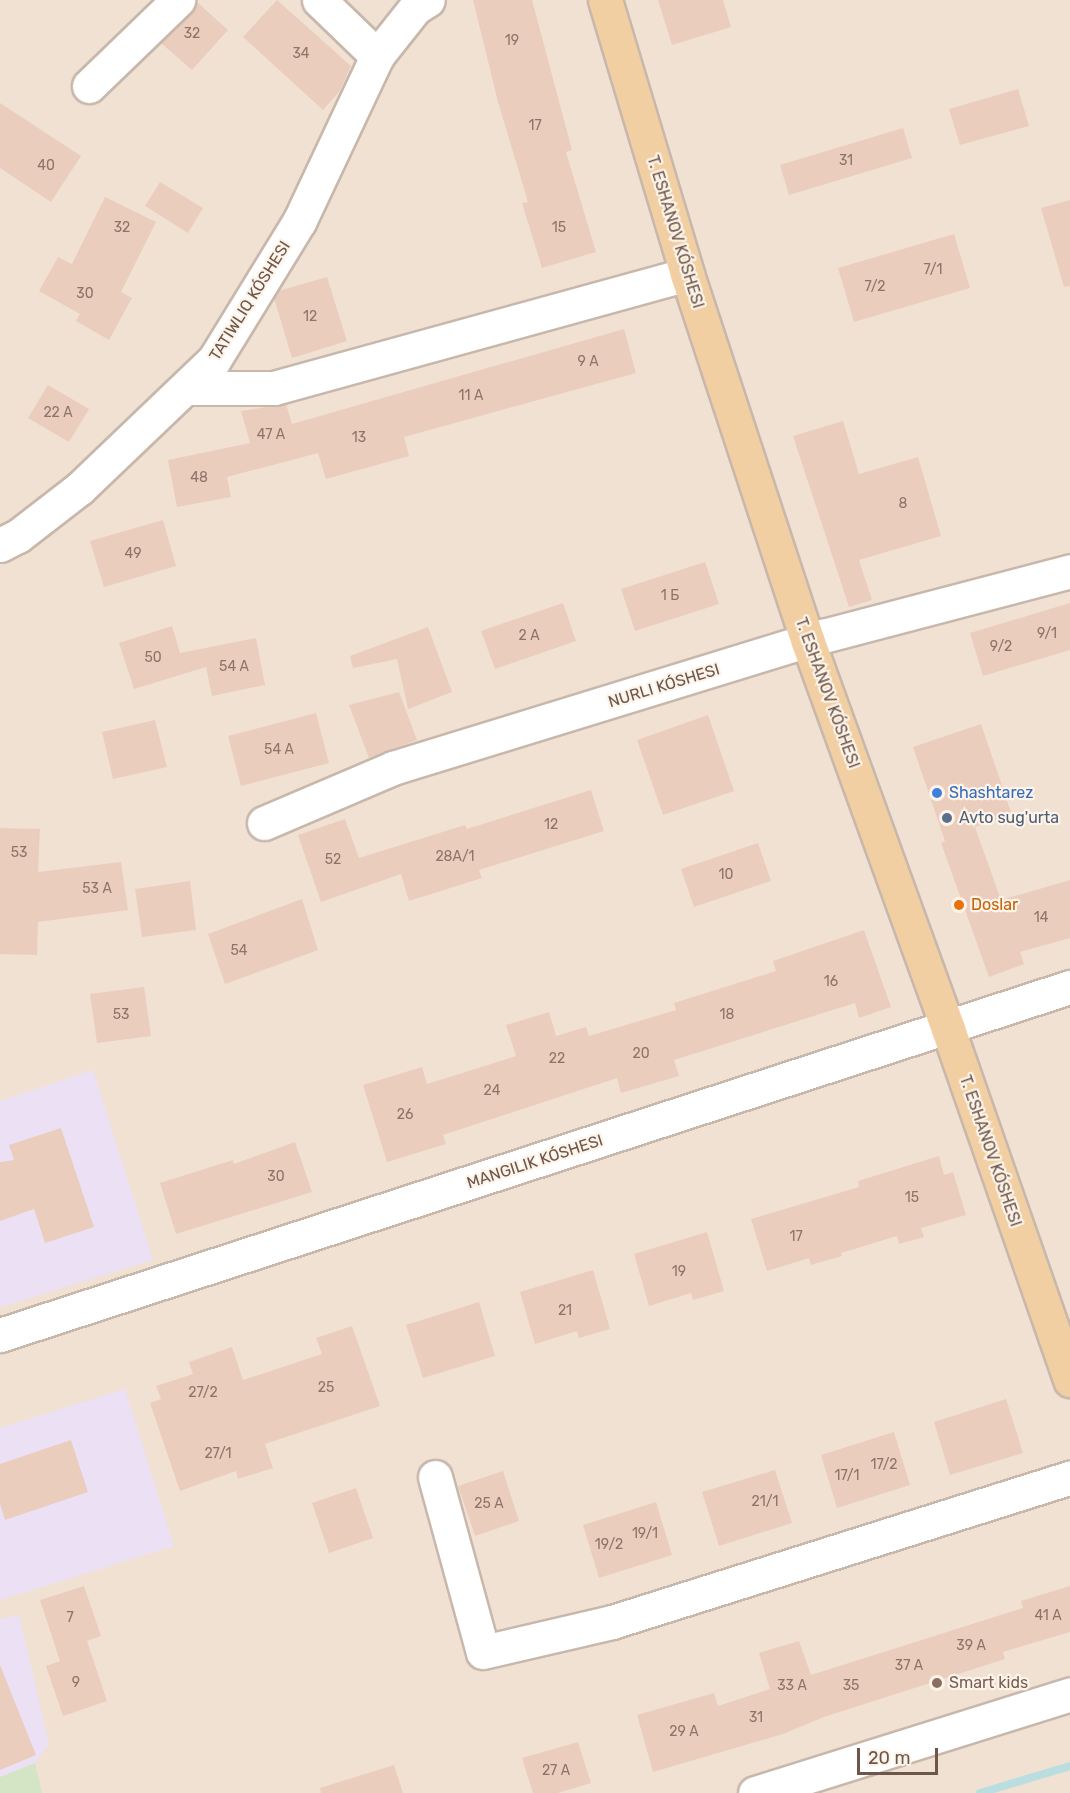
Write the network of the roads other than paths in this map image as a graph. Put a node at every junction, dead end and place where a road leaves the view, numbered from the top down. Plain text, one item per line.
1 (178, 0) edge
2 (319, 0) edge
3 (428, 0) edge
4 (605, 0) edge
5 (377, 56) junction
6 (89, 86) dead end
7 (687, 274) junction
8 (188, 388) junction
9 (0, 545) edge
10 (1070, 571) edge
11 (808, 642) junction
12 (264, 822) dead end
13 (1070, 987) edge
14 (948, 1029) junction
15 (0, 1335) edge
16 (1070, 1380) edge
17 (435, 1478) dead end
18 (1070, 1478) edge
19 (1070, 1694) edge
20 (755, 1793) edge

1 - 6 street
2 - 5 street
3 - 5 street
4 - 7 main road, T. ESHANOV KÓSHESI
5 - 8 street
7 - 8 street
7 - 11 main road, T. ESHANOV KÓSHESI
8 - 9 street
10 - 11 street
11 - 12 street
11 - 14 main road, T. ESHANOV KÓSHESI
13 - 14 street, MANGILIK KÓSHESI
14 - 15 street, MANGILIK KÓSHESI
14 - 16 main road, T. ESHANOV KÓSHESI
17 - 18 street
19 - 20 street

